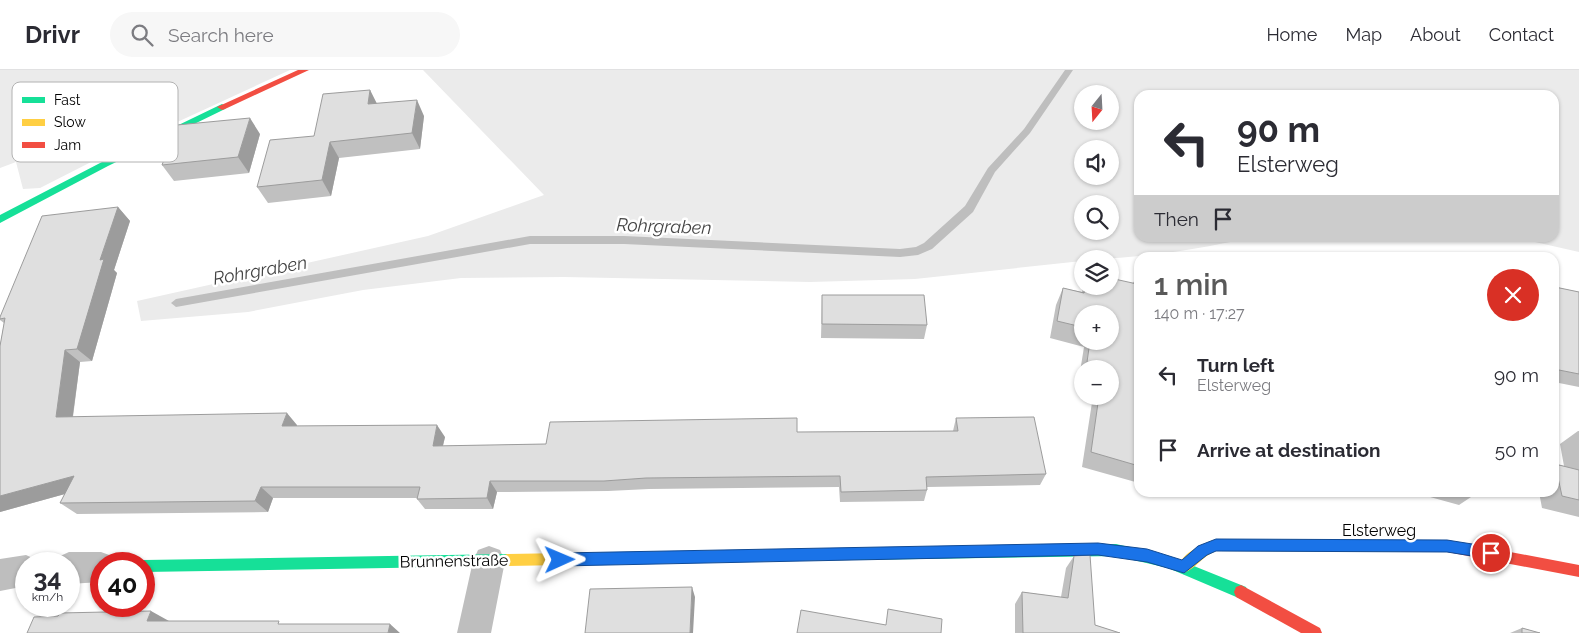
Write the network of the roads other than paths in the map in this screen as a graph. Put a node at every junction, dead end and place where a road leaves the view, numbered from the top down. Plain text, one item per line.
1 (305, 70) edge
2 (178, 128) edge
3 (107, 162) edge
4 (0, 219) edge
5 (489, 561) junction
6 (155, 566) edge
7 (1184, 567) junction
8 (1579, 571) edge
9 (15, 573) edge
10 (0, 575) edge
11 (474, 633) edge
12 (1315, 633) edge

1 - 2 street
3 - 4 street
5 - 6 street, Brunnenstraße
5 - 7 street, Brunnenstraße
5 - 11 street
7 - 8 street, Elsterweg
7 - 12 street, Brunnenstraße
9 - 10 street

